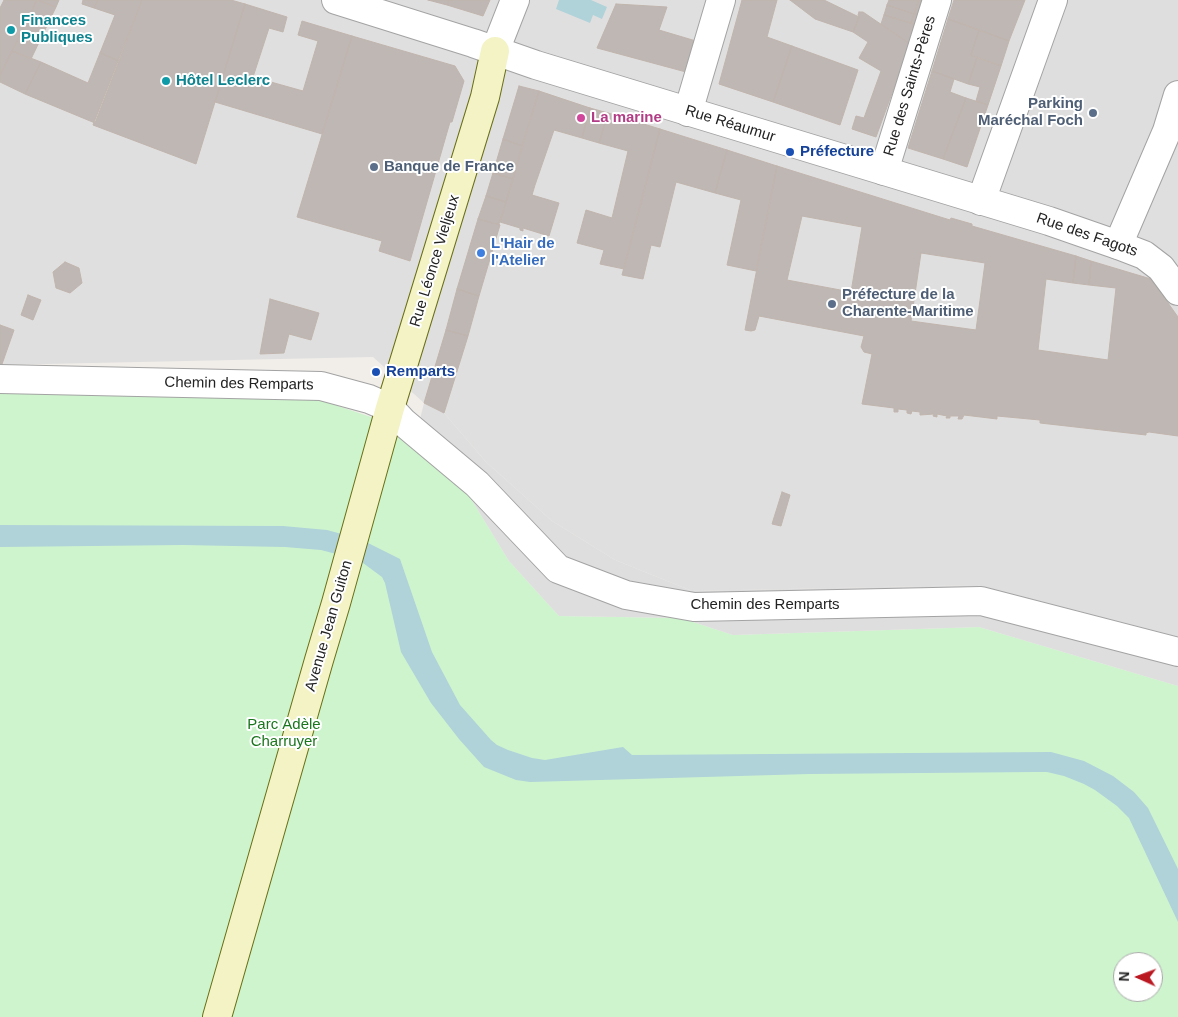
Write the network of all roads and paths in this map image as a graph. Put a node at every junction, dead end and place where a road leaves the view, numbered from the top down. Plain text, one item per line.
1 (336, 0) edge
2 (515, 0) edge
3 (721, 0) edge
4 (937, 0) edge
5 (1053, 0) edge
6 (496, 51) junction
7 (1178, 95) edge
8 (688, 112) junction
9 (884, 171) junction
10 (981, 201) junction
11 (1118, 245) junction
12 (1178, 291) edge
13 (0, 379) edge
14 (390, 408) junction
15 (1178, 652) edge
16 (217, 1017) edge

1 - 6 street, Rue Réaumur
2 - 6 street, Rue Léonce Vieljeux
3 - 8 street
4 - 9 street, Rue des Saints-Pères
5 - 10 street
6 - 8 street, Rue Réaumur
6 - 14 main road, Rue Léonce Vieljeux
7 - 11 street
8 - 9 street, Rue Réaumur
9 - 10 street, Rue Réaumur
10 - 11 street, Rue des Fagots
11 - 12 street, Rue des Fagots
13 - 14 street, Chemin des Remparts
14 - 15 street, Chemin des Remparts
14 - 16 main road, Avenue Jean Guiton

